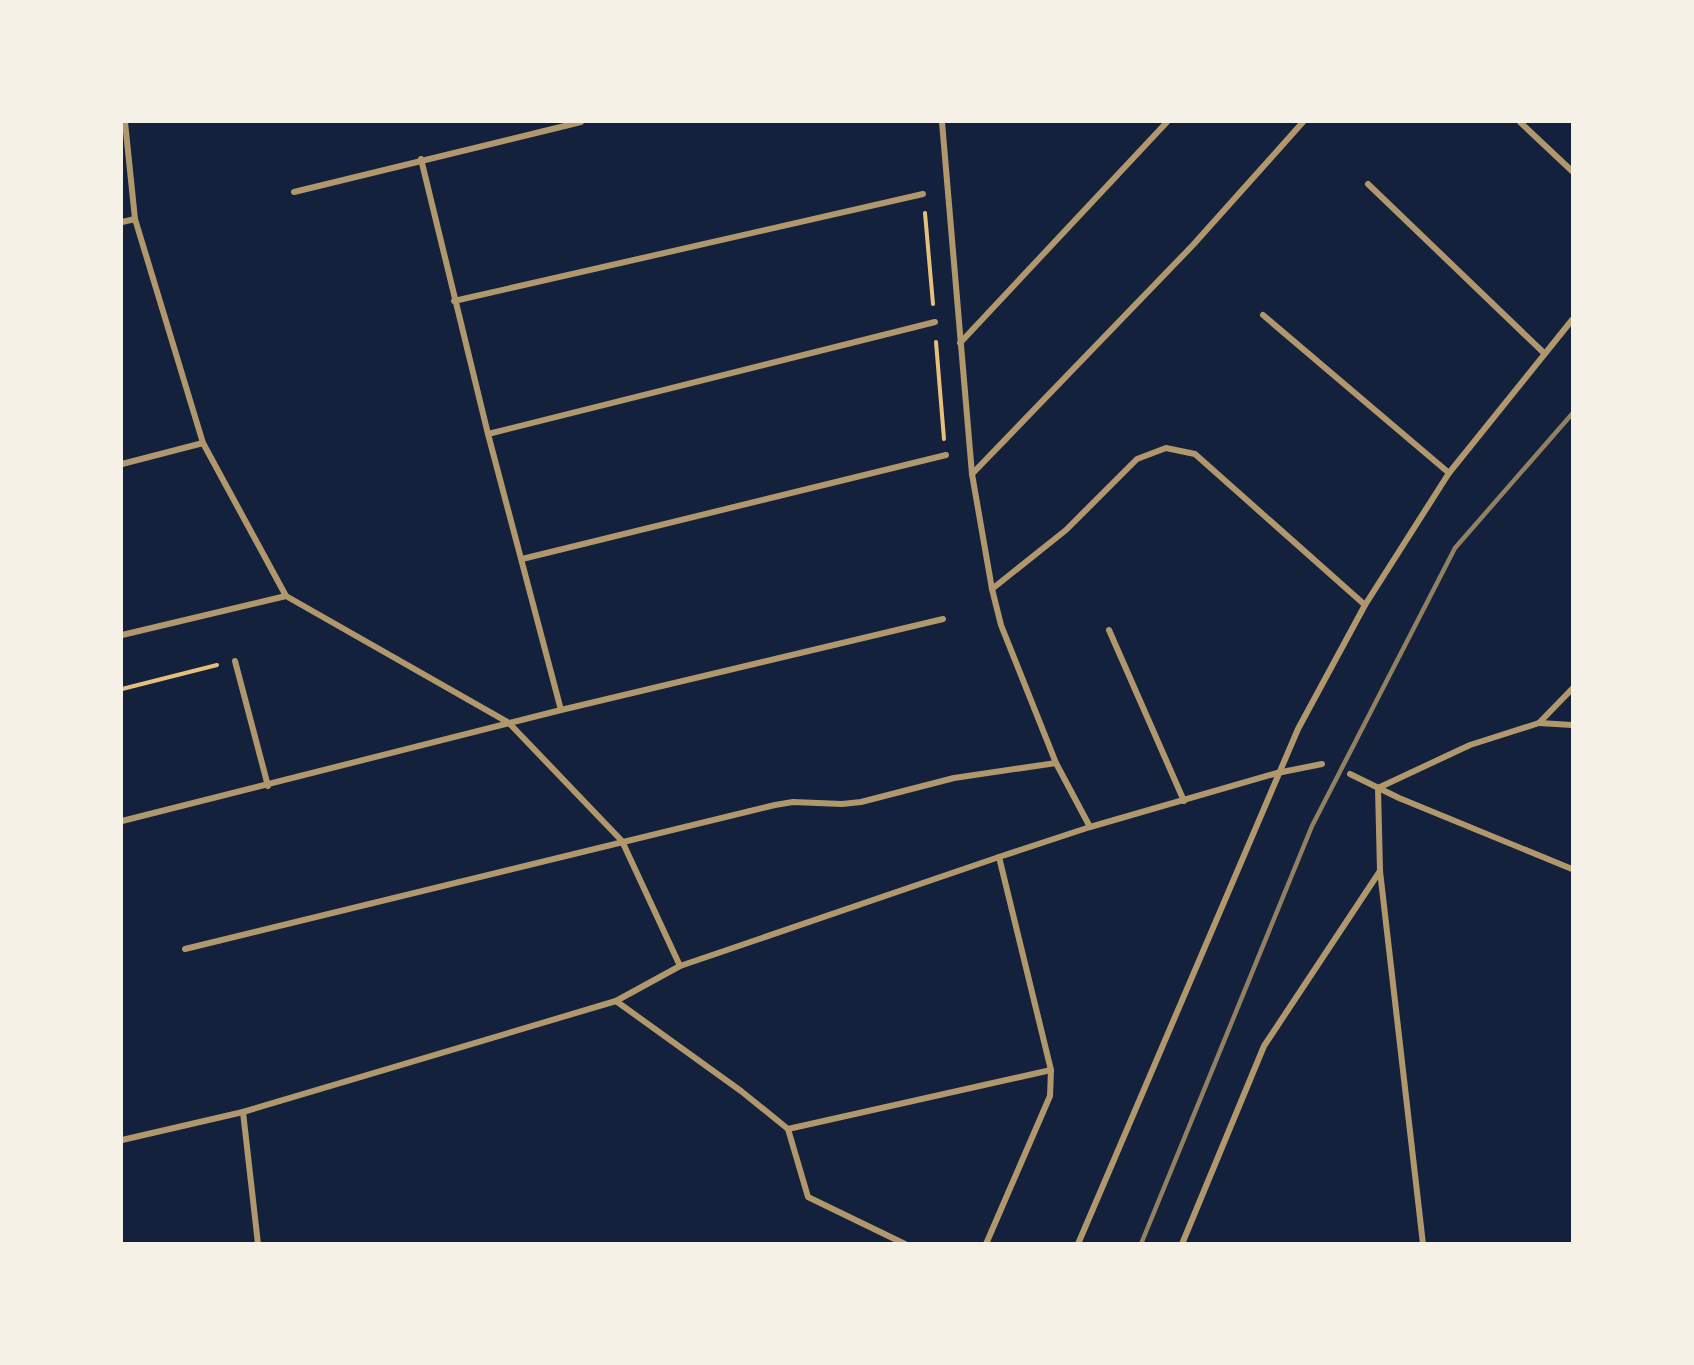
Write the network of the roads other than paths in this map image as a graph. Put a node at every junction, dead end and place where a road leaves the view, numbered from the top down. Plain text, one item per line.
1 (125, 122) edge
2 (581, 122) edge
3 (942, 122) edge
4 (1167, 122) edge
5 (1303, 122) edge
6 (1520, 122) edge
7 (421, 159) junction
8 (1572, 171) edge
9 (1368, 184) dead end
10 (294, 192) dead end
11 (923, 195) dead end
12 (135, 219) junction
13 (122, 222) edge
14 (454, 301) junction
15 (1263, 315) dead end
16 (1572, 320) edge
17 (935, 322) dead end
18 (960, 343) junction
19 (1544, 353) junction
20 (488, 434) junction
21 (203, 443) junction
22 (946, 455) dead end
23 (122, 464) edge
24 (1449, 473) junction
25 (972, 474) junction
26 (522, 559) junction
27 (992, 589) junction
28 (286, 596) junction
29 (1365, 605) junction
30 (944, 619) dead end
31 (1110, 630) dead end
32 (122, 635) edge
33 (235, 661) road end
34 (1572, 688) edge
35 (561, 710) junction
36 (509, 723) junction
37 (1539, 723) junction
38 (1572, 725) edge
39 (1056, 763) junction
40 (1322, 764) dead end
41 (1277, 773) junction
42 (1350, 774) dead end
43 (268, 786) junction
44 (1378, 788) junction
45 (1184, 801) junction
46 (122, 821) edge
47 (1090, 827) junction
48 (622, 841) junction
49 (999, 857) junction
50 (1572, 869) edge
51 (1380, 871) junction
52 (185, 949) dead end
53 (680, 966) junction
54 (616, 1001) junction
55 (1051, 1070) junction
56 (243, 1112) junction
57 (788, 1129) junction
58 (122, 1140) edge
59 (258, 1244) edge
60 (905, 1244) edge
61 (986, 1244) edge
62 (1078, 1244) edge
63 (1182, 1244) edge
64 (1423, 1244) edge

1 - 12 street
2 - 7 street
3 - 18 street
4 - 18 street
5 - 25 street
6 - 8 street
7 - 10 street
7 - 14 street
9 - 19 street
11 - 14 street
12 - 13 street
12 - 21 street
14 - 20 street
15 - 24 street
16 - 19 street
17 - 20 street
18 - 25 street
19 - 24 street
20 - 26 street
21 - 23 street
21 - 28 street
22 - 26 street
24 - 29 street
25 - 27 street
26 - 35 street
27 - 29 street
27 - 39 street
28 - 32 street
28 - 36 street
29 - 41 street
30 - 35 street
31 - 45 street
33 - 43 street
34 - 37 street
35 - 36 street
36 - 43 street
36 - 48 street
37 - 38 street
37 - 44 street
39 - 47 street
39 - 48 street
40 - 41 street
41 - 45 street
41 - 62 street
42 - 44 street
43 - 46 street
44 - 50 street
44 - 51 street
45 - 47 street
47 - 49 street
48 - 52 street
48 - 53 street
49 - 53 street
49 - 55 street
51 - 63 street
51 - 64 street
53 - 54 street
54 - 56 street
54 - 57 street
55 - 57 street
55 - 61 street
56 - 58 street
56 - 59 street
57 - 60 street

